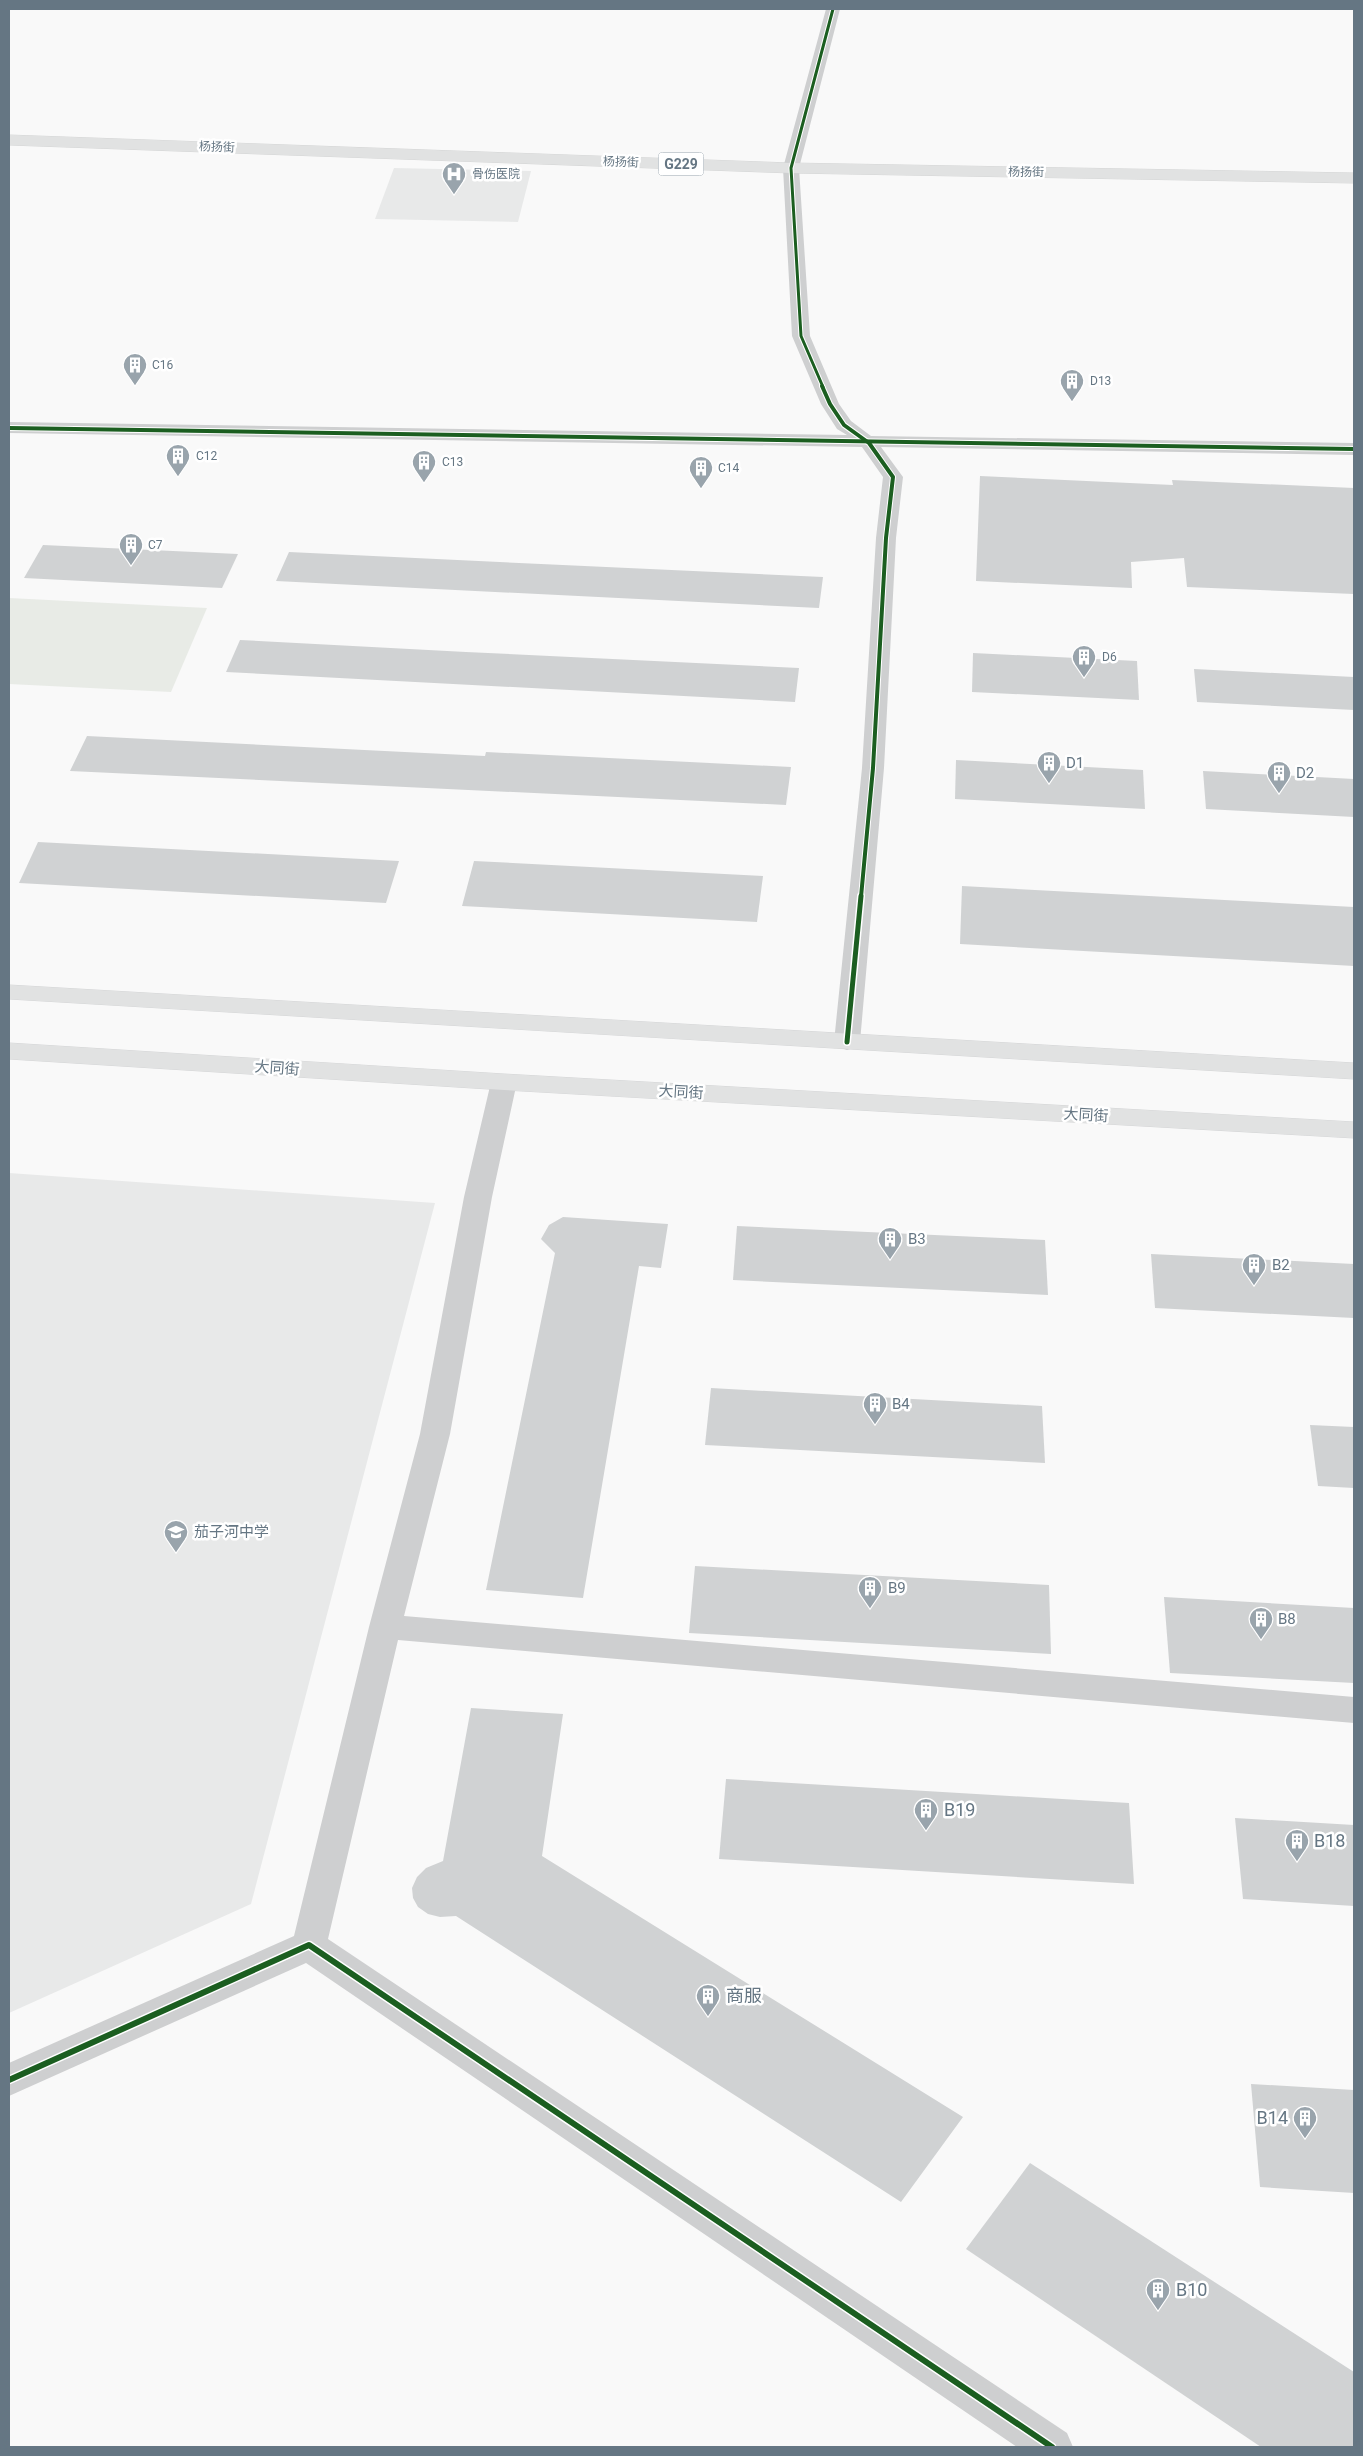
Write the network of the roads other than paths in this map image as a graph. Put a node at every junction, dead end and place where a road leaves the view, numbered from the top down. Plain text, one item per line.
1 (833, 9) edge
2 (9, 140) edge
3 (791, 168) junction
4 (1354, 178) edge
5 (9, 428) edge
6 (869, 443) junction
7 (1354, 449) edge
8 (9, 992) edge
9 (847, 1042) junction
10 (9, 1051) edge
11 (1354, 1072) edge
12 (504, 1082) junction
13 (1354, 1130) edge
14 (385, 1627) junction
15 (1354, 1710) edge
16 (309, 1945) junction
17 (9, 2080) edge
18 (1052, 2447) edge

1 - 3 street
2 - 3 main road, 杨扬街 / G229
3 - 4 main road, 杨扬街 / G229
3 - 6 street
5 - 6 street
6 - 7 street
6 - 9 street
8 - 9 main road
9 - 11 main road
10 - 12 main road, 大同街
12 - 13 main road, 大同街
12 - 14 street
14 - 15 street
14 - 16 street
16 - 17 street
16 - 18 street

